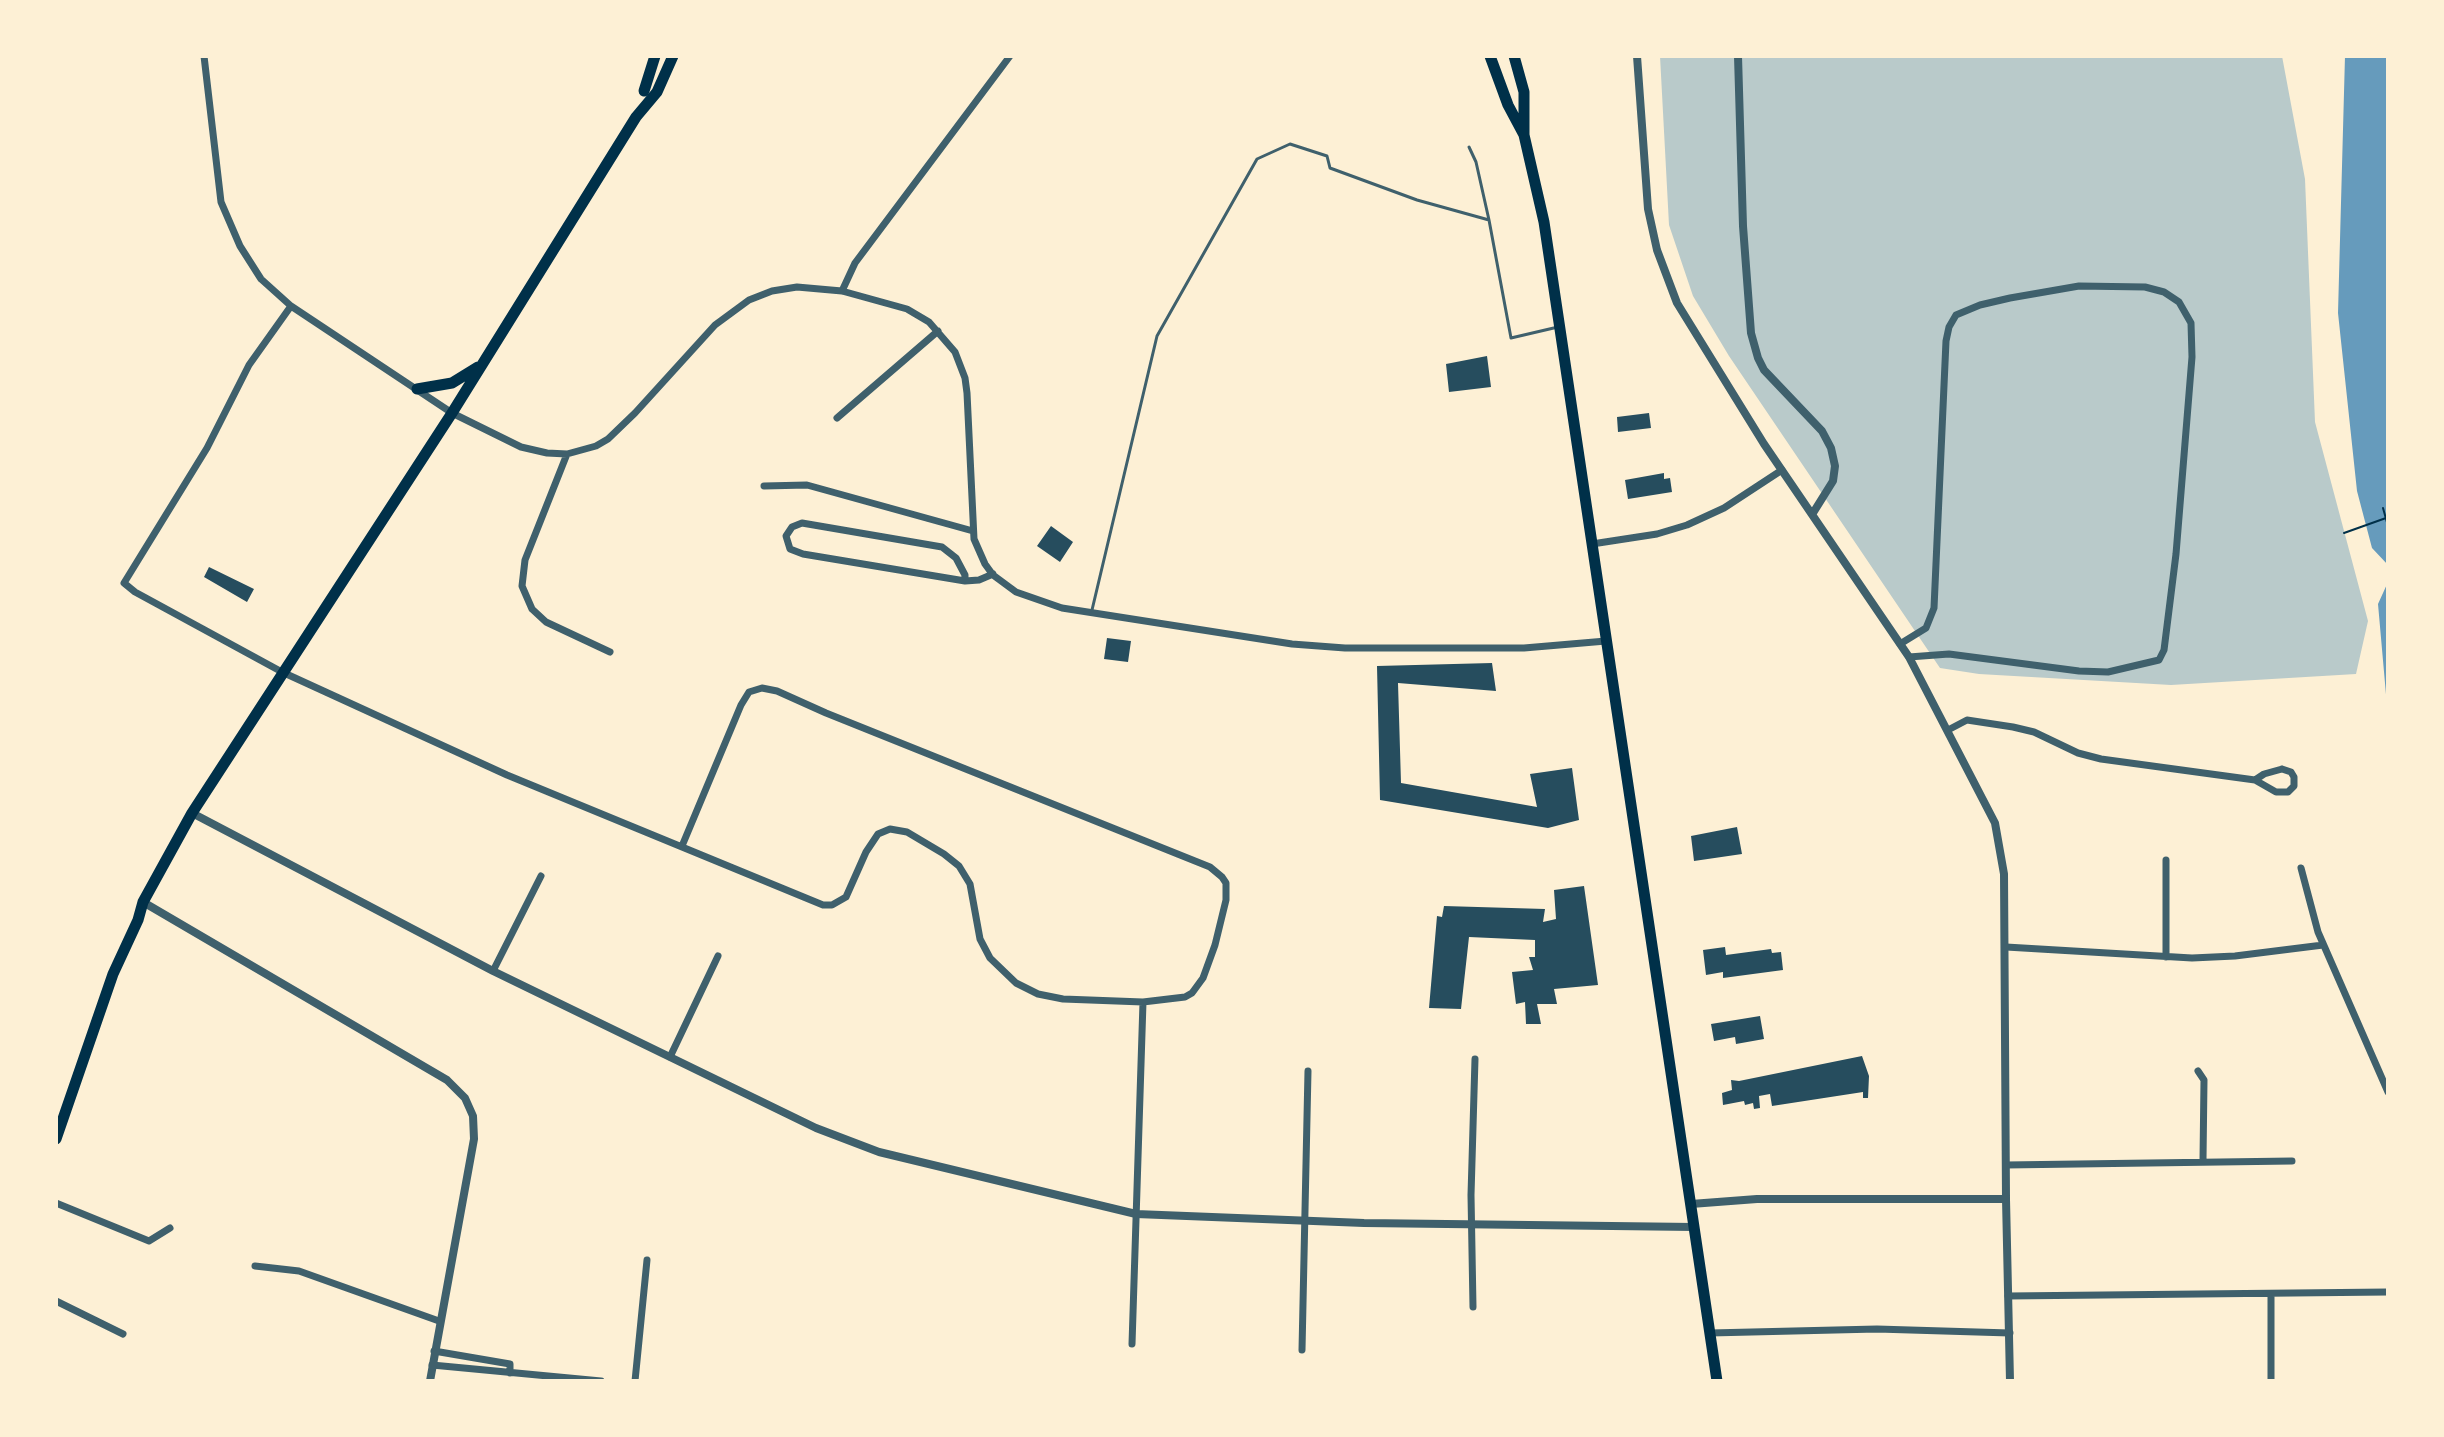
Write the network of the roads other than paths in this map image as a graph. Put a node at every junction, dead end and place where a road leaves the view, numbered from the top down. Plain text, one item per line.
1 (204, 56) edge
2 (655, 56) edge
3 (662, 56) edge
4 (673, 56) edge
5 (1010, 56) edge
6 (1490, 56) edge
7 (1514, 56) edge
8 (1637, 56) edge
9 (1738, 56) edge
10 (644, 91) junction
11 (636, 117) junction
12 (1524, 135) junction
13 (1469, 147) dead end
14 (1489, 220) junction
15 (842, 291) junction
16 (291, 306) junction
17 (1560, 326) junction
18 (938, 331) junction
19 (484, 361) junction
20 (417, 389) junction
21 (452, 413) junction
22 (837, 418) dead end
23 (567, 454) junction
24 (1782, 470) junction
25 (764, 486) dead end
26 (1813, 513) junction
27 (973, 531) junction
28 (1592, 544) junction
29 (993, 574) junction
30 (965, 581) junction
31 (1092, 613) junction
32 (1606, 641) junction
33 (1900, 644) junction
34 (610, 652) dead end
35 (1909, 657) junction
36 (282, 672) junction
37 (1948, 730) junction
38 (2255, 780) junction
39 (192, 813) junction
40 (682, 846) junction
41 (2166, 860) dead end
42 (2301, 868) dead end
43 (541, 876) dead end
44 (143, 902) junction
45 (2323, 945) junction
46 (2006, 947) junction
47 (718, 956) dead end
48 (2166, 957) junction
49 (493, 971) junction
50 (1143, 1002) junction
51 (670, 1057) junction
52 (1475, 1059) dead end
53 (1308, 1071) dead end
54 (2198, 1071) dead end
55 (2388, 1092) edge
56 (56, 1139) edge
57 (2203, 1160) junction
58 (2292, 1161) dead end
59 (2006, 1165) junction
60 (2006, 1199) junction
61 (56, 1203) edge
62 (1691, 1204) junction
63 (1136, 1214) junction
64 (1304, 1222) junction
65 (1473, 1223) junction
66 (1694, 1227) junction
67 (170, 1228) dead end
68 (647, 1260) dead end
69 (255, 1266) dead end
70 (2388, 1292) edge
71 (2271, 1294) junction
72 (2008, 1296) junction
73 (56, 1301) edge
74 (1473, 1307) dead end
75 (439, 1321) junction
76 (1710, 1333) junction
77 (2010, 1333) junction
78 (123, 1334) dead end
79 (1132, 1344) dead end
80 (1302, 1350) dead end
81 (434, 1351) junction
82 (432, 1365) junction
83 (510, 1373) junction
84 (430, 1381) edge
85 (601, 1381) edge
86 (635, 1381) edge
87 (1717, 1381) edge
88 (2010, 1381) edge
89 (2271, 1381) edge

1 - 16 street
2 - 10 main road
3 - 10 main road
4 - 11 main road
5 - 15 street
6 - 12 main road
7 - 12 main road
8 - 24 street
9 - 26 street
10 - 11 main road
11 - 19 main road
12 - 17 main road
13 - 14 lane
14 - 17 lane
14 - 31 lane
15 - 18 street
15 - 23 street
16 - 20 street
16 - 36 street
17 - 28 main road
18 - 22 street
18 - 27 street
19 - 20 main road
19 - 21 main road
20 - 21 street
21 - 23 street
21 - 36 main road
23 - 34 street
24 - 26 street
24 - 28 street
25 - 27 street
26 - 33 street
27 - 29 street
28 - 32 main road
29 - 30 street
29 - 31 street
30 - 30 street
31 - 32 street
32 - 62 main road
33 - 35 street
33 - 35 street
35 - 37 street
36 - 39 main road
36 - 40 street
37 - 38 street
37 - 46 street
38 - 38 street
39 - 44 main road
39 - 49 street
40 - 50 street
40 - 50 street
41 - 48 street
42 - 45 street
43 - 49 street
44 - 56 main road
44 - 75 street
45 - 48 street
45 - 55 street
46 - 48 street
46 - 59 street
47 - 51 street
49 - 51 street
50 - 63 street
51 - 63 street
52 - 65 street
53 - 64 street
54 - 57 street
57 - 58 street
57 - 59 street
59 - 60 street
60 - 62 street
60 - 72 street
61 - 67 street
62 - 66 main road
63 - 64 street
63 - 79 street
64 - 65 street
64 - 80 street
65 - 66 street
65 - 74 street
66 - 76 main road
68 - 86 street
69 - 75 street
70 - 71 street
71 - 72 street
71 - 89 street
72 - 77 street
73 - 78 street
75 - 81 street
76 - 77 street
76 - 87 main road
77 - 88 street
81 - 82 street
81 - 83 street
82 - 83 street
82 - 84 street
83 - 85 street

